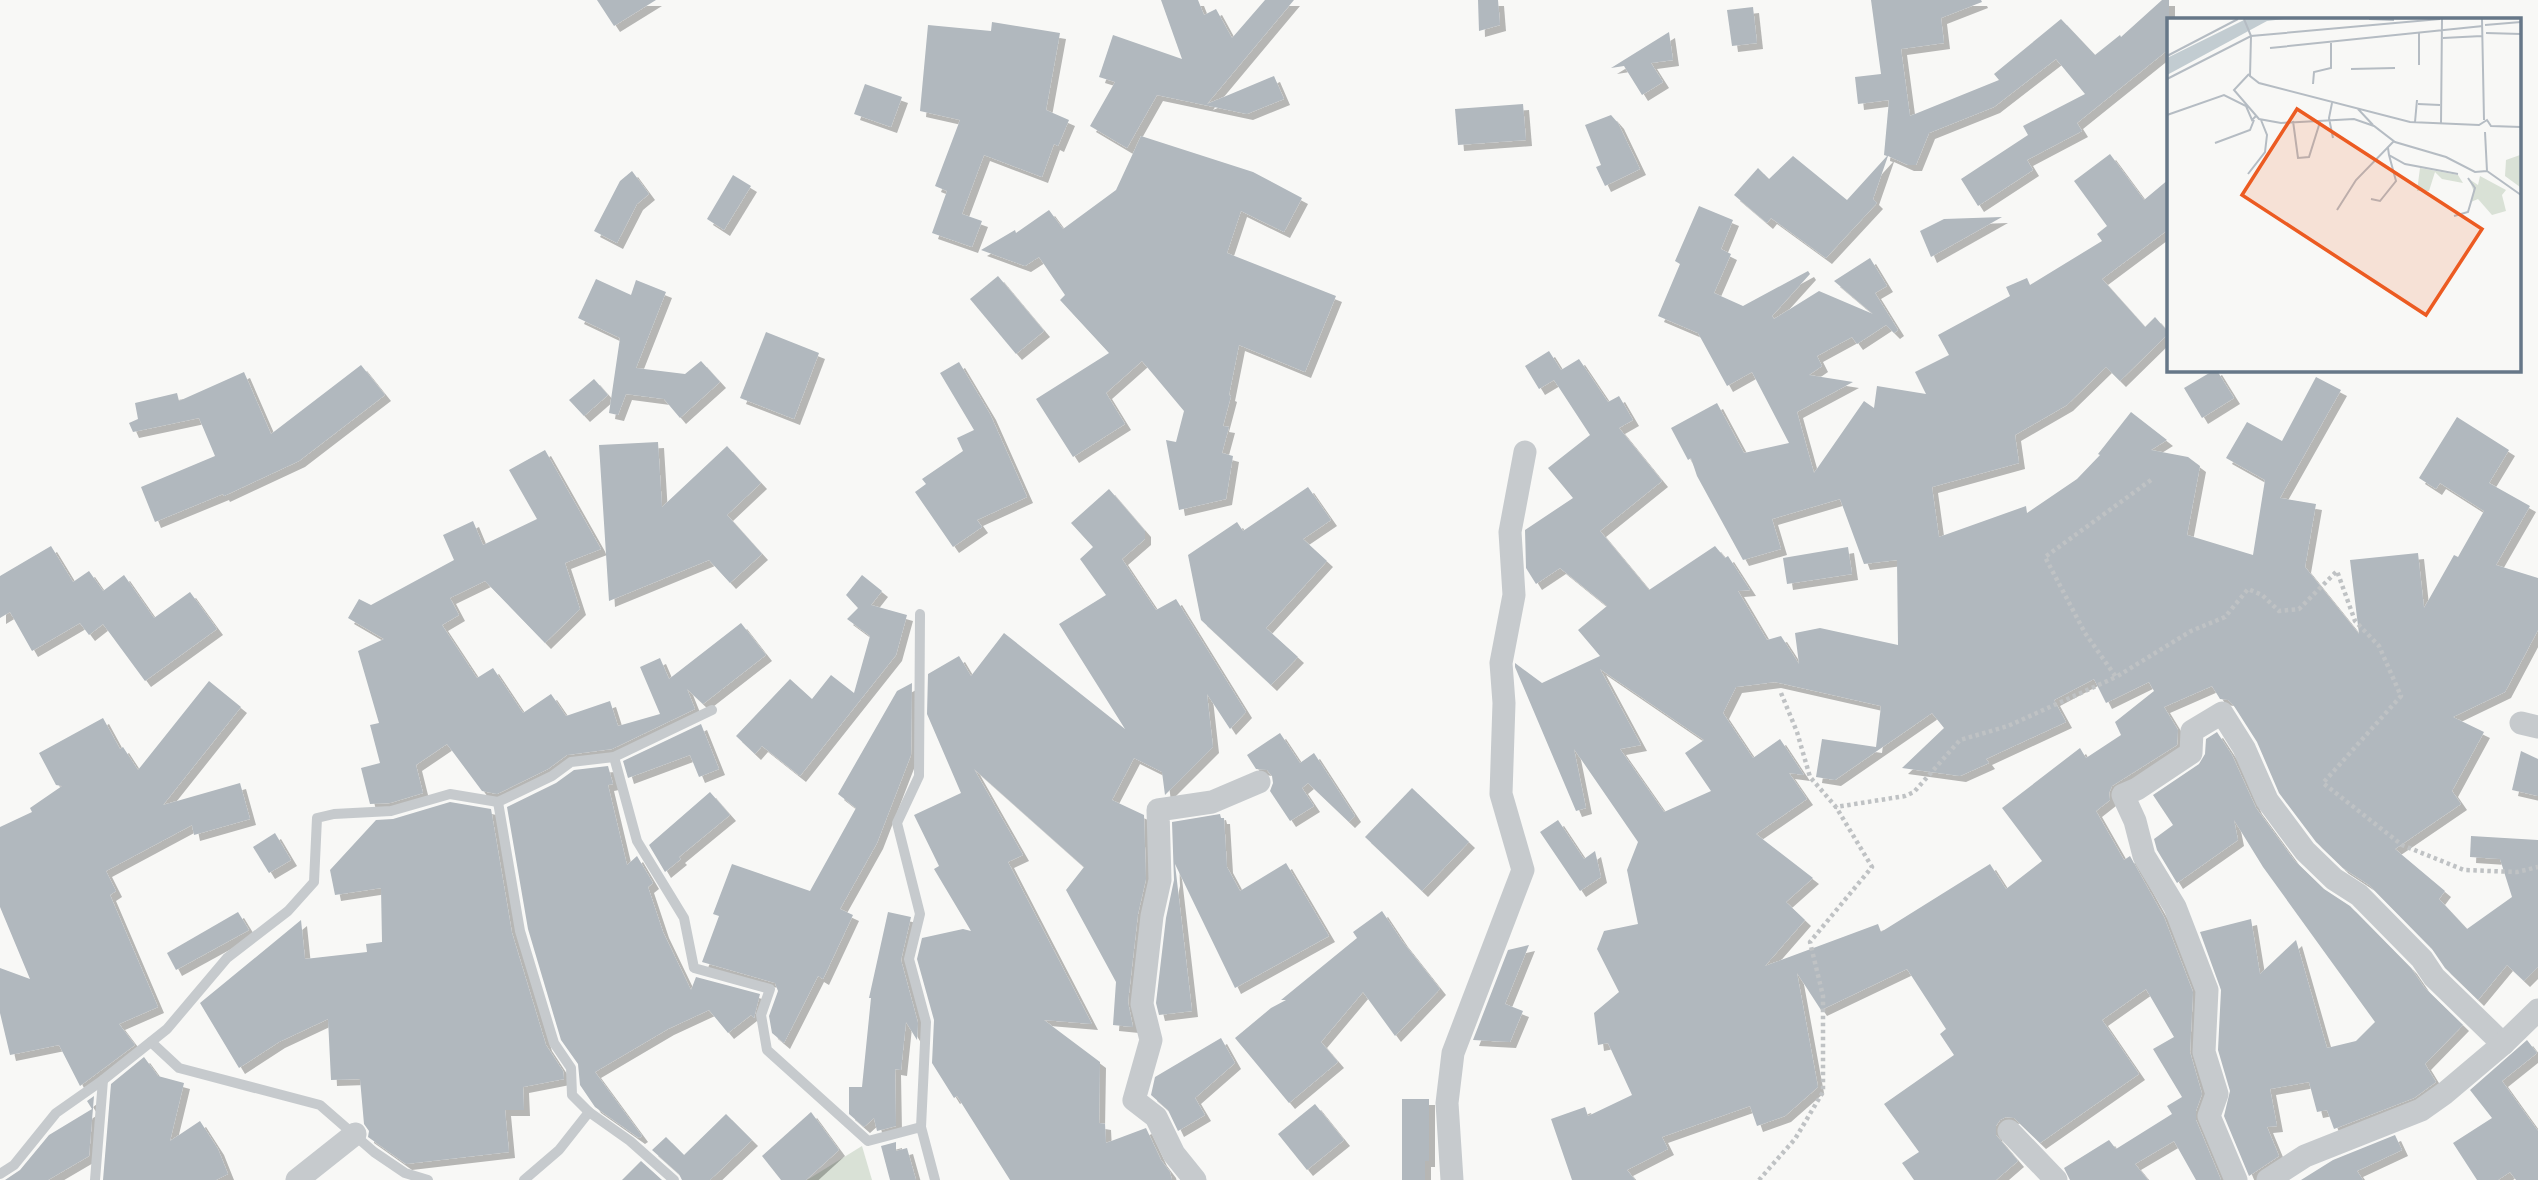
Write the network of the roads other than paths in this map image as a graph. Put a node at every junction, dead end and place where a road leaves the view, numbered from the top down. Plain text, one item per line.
1 (1525, 452) dead end
2 (920, 614) dead end
3 (712, 710) dead end
4 (614, 757) junction
5 (1259, 782) dead end
6 (498, 802) junction
7 (2538, 1010) edge
8 (151, 1042) junction
9 (2503, 1044) junction
10 (103, 1080) junction
11 (589, 1112) junction
12 (921, 1127) junction
13 (2009, 1131) dead end
14 (355, 1134) junction
15 (0, 1174) edge
16 (95, 1180) edge
17 (297, 1180) edge
18 (428, 1180) edge
19 (524, 1180) edge
20 (674, 1180) edge
21 (935, 1180) edge
22 (1195, 1180) edge
23 (1452, 1180) edge
24 (2056, 1180) edge
25 (2236, 1180) edge
26 (2268, 1180) edge

1 - 23 street
2 - 12 lane
3 - 4 lane
4 - 6 lane
4 - 12 lane
5 - 22 street
6 - 8 lane
6 - 11 lane
7 - 9 street
8 - 10 lane
8 - 14 lane
9 - 25 street
9 - 26 street
10 - 15 lane
10 - 16 lane
11 - 19 lane
11 - 20 lane
12 - 21 lane
13 - 24 street
14 - 17 street
14 - 18 lane

